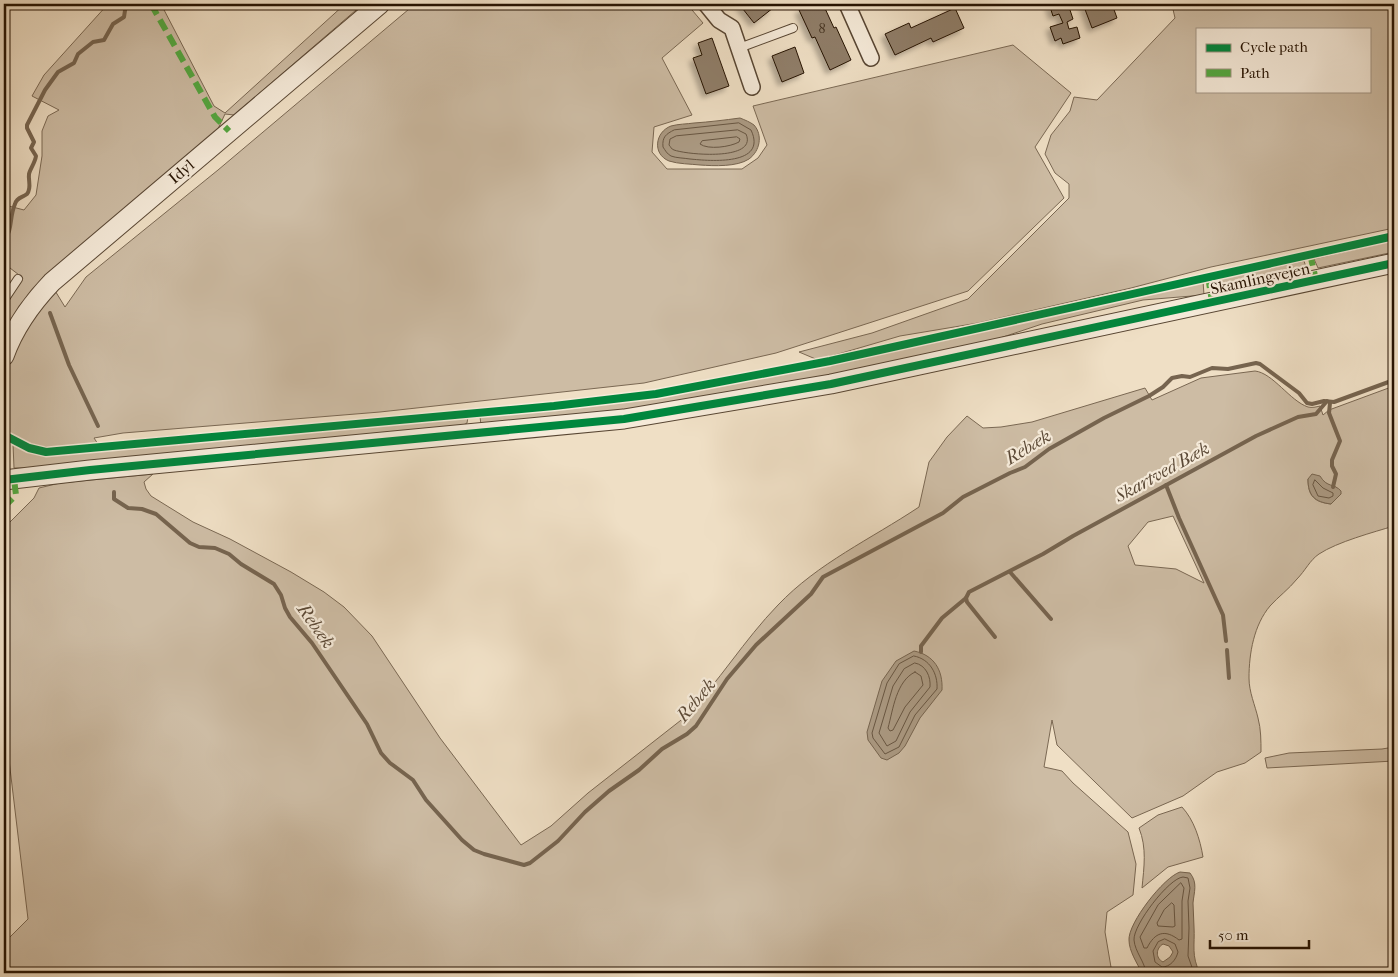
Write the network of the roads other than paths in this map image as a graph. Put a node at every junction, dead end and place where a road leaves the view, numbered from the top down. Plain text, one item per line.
1 (380, 4) edge
2 (706, 4) edge
3 (851, 5) edge
4 (793, 28) dead end
5 (739, 48) junction
6 (871, 58) dead end
7 (752, 87) dead end
8 (1394, 263) edge
9 (18, 279) dead end
10 (4, 300) edge
11 (5, 347) edge
12 (4, 480) edge

1 - 11 street, Idyl
2 - 5 street
3 - 6 street
4 - 5 lane
5 - 7 street
8 - 12 street, Skamlingvejen
9 - 10 lane

